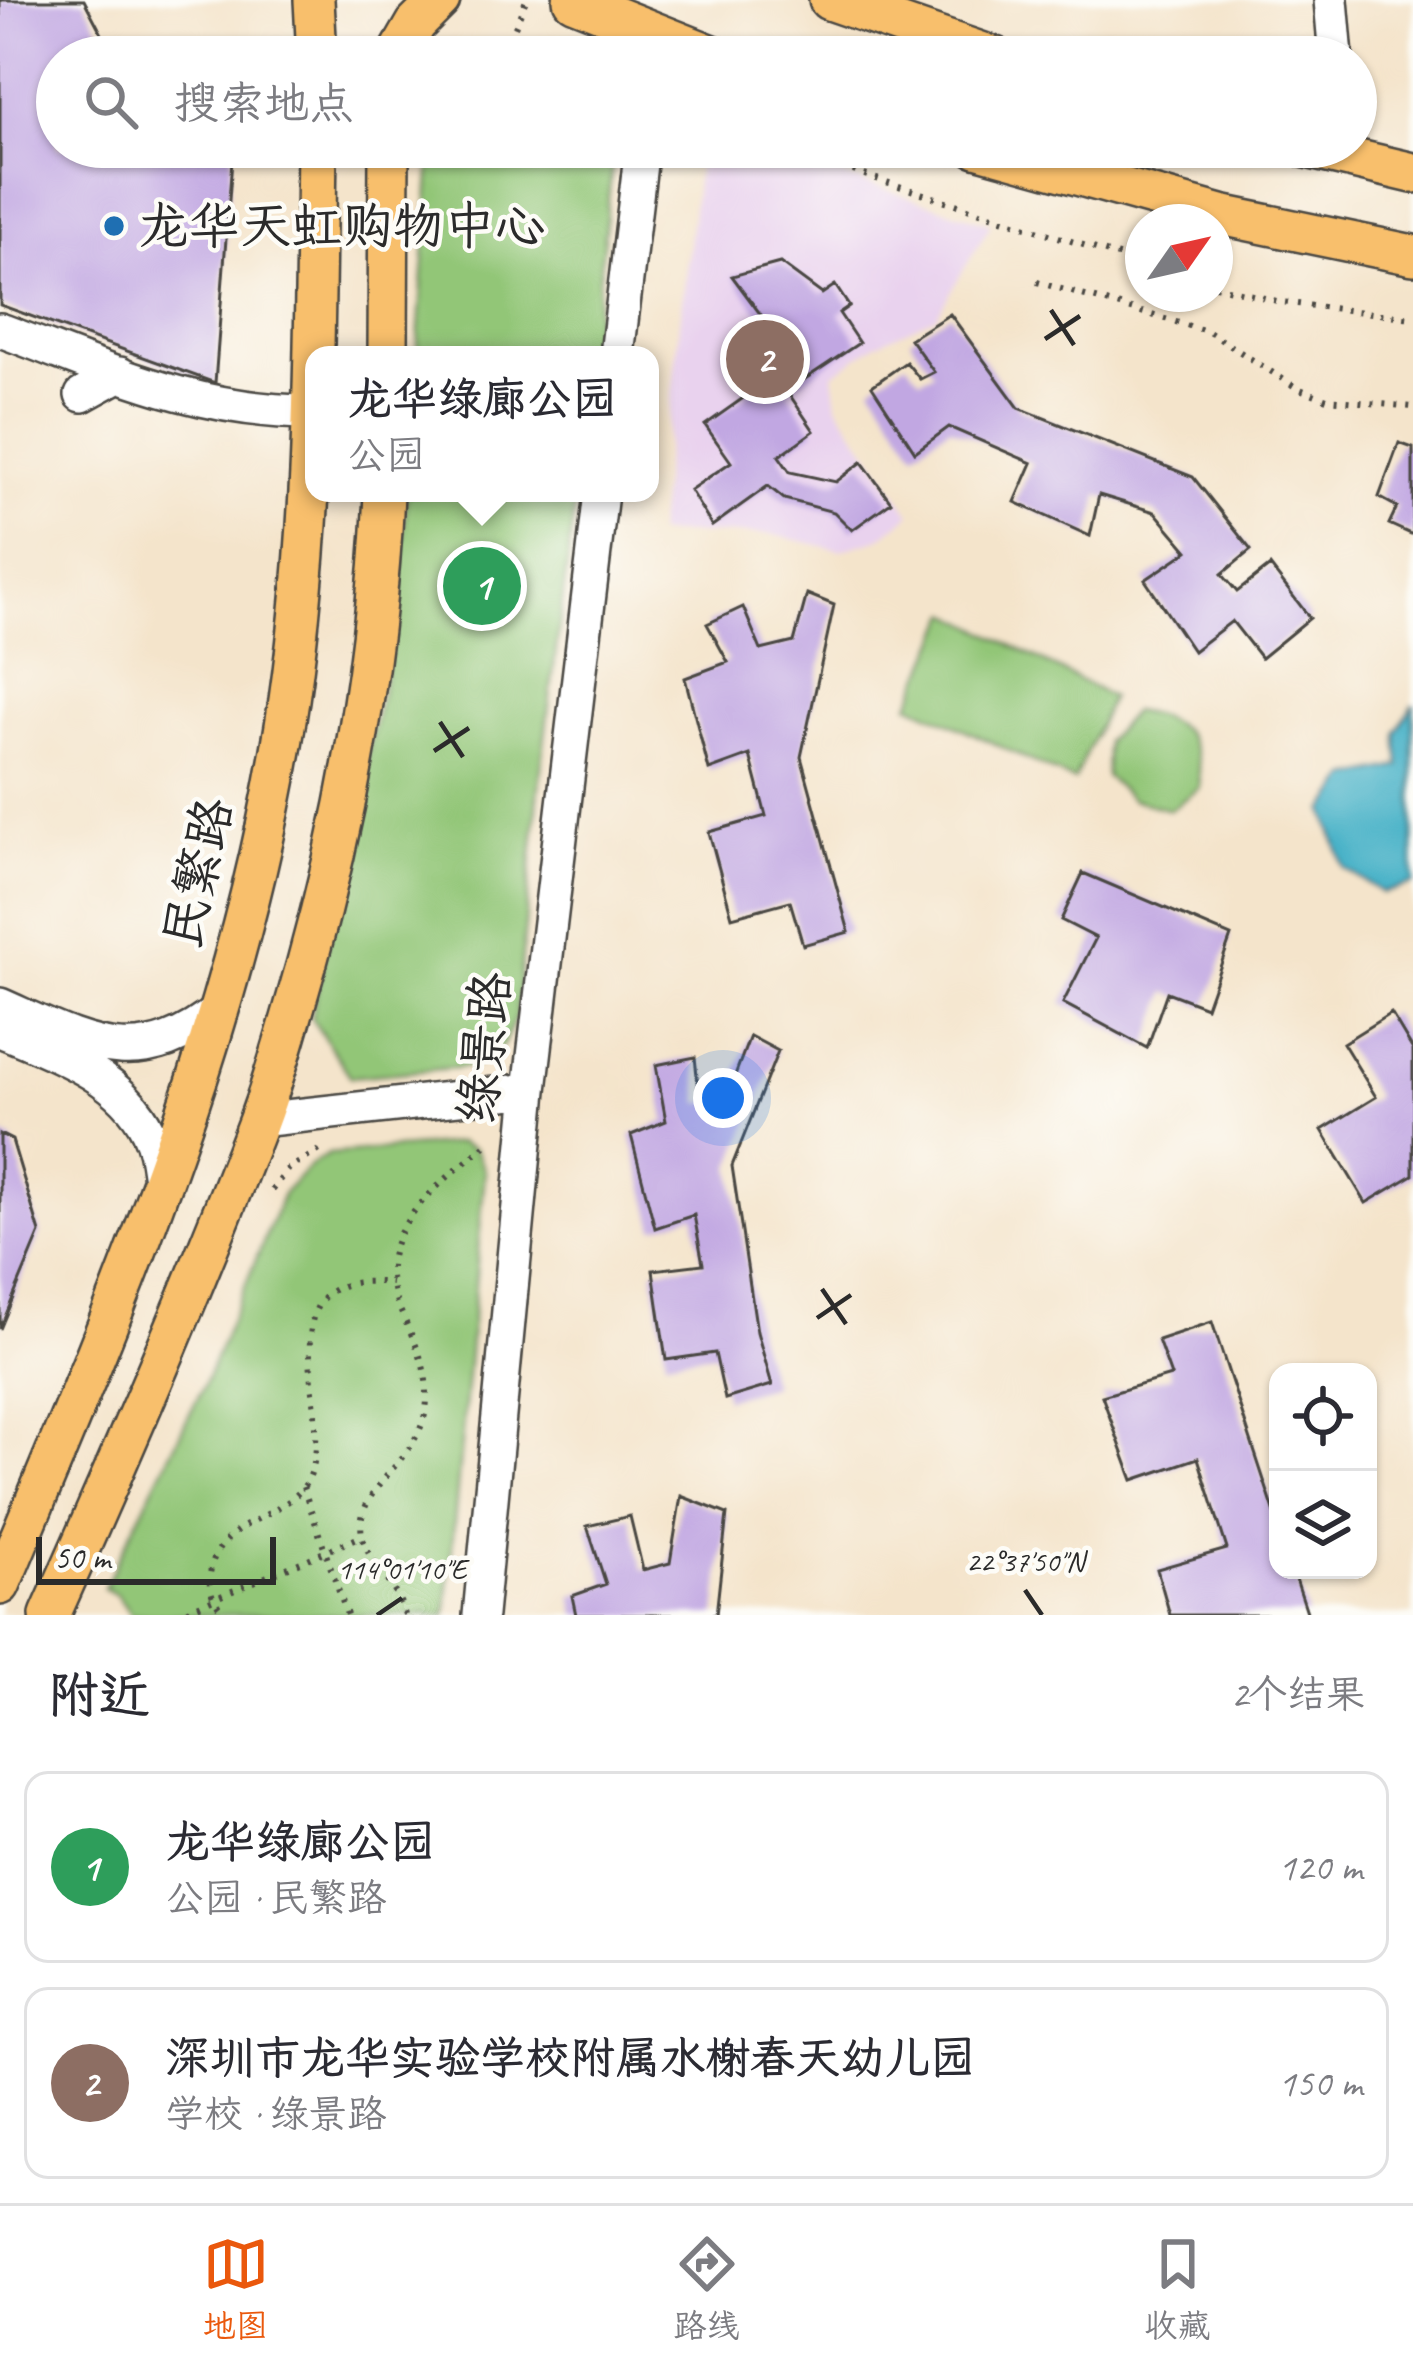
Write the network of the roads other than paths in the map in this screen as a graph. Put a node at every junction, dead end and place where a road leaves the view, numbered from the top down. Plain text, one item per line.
1 (314, 0) edge
2 (440, 0) edge
3 (573, 0) edge
4 (829, 0) edge
5 (1330, 0) edge
6 (316, 36) edge
7 (409, 36) edge
8 (638, 36) edge
9 (934, 36) edge
10 (1334, 36) edge
11 (1377, 162) edge
12 (316, 168) edge
13 (388, 168) edge
14 (639, 168) edge
15 (1051, 168) edge
16 (1413, 173) edge
17 (1413, 255) edge
18 (0, 330) edge
19 (314, 346) edge
20 (388, 346) edge
21 (618, 346) edge
22 (120, 374) junction
23 (82, 395) dead end
24 (305, 412) edge
25 (308, 502) edge
26 (383, 502) edge
27 (600, 502) edge
28 (0, 1005) edge
29 (221, 1008) junction
30 (0, 1030) edge
31 (530, 1090) junction
32 (259, 1120) junction
33 (161, 1187) junction
34 (13, 1536) edge
35 (0, 1585) edge
36 (64, 1596) edge
37 (50, 1615) edge
38 (480, 1615) edge

1 - 6 main road
2 - 7 main road
3 - 8 main road
4 - 9 main road
5 - 10 street
11 - 16 main road
12 - 19 main road, 民繁路
13 - 20 main road
14 - 21 street
15 - 17 main road
18 - 22 street
22 - 23 street
22 - 24 street
25 - 29 main road, 民繁路
26 - 32 main road
27 - 31 street, 绿景路
28 - 29 street
29 - 33 main road, 民繁路
30 - 33 street
31 - 32 street
31 - 38 street, 绿景路
32 - 36 main road
33 - 34 main road, 民繁路
34 - 35 main road, 民繁路
36 - 37 main road

